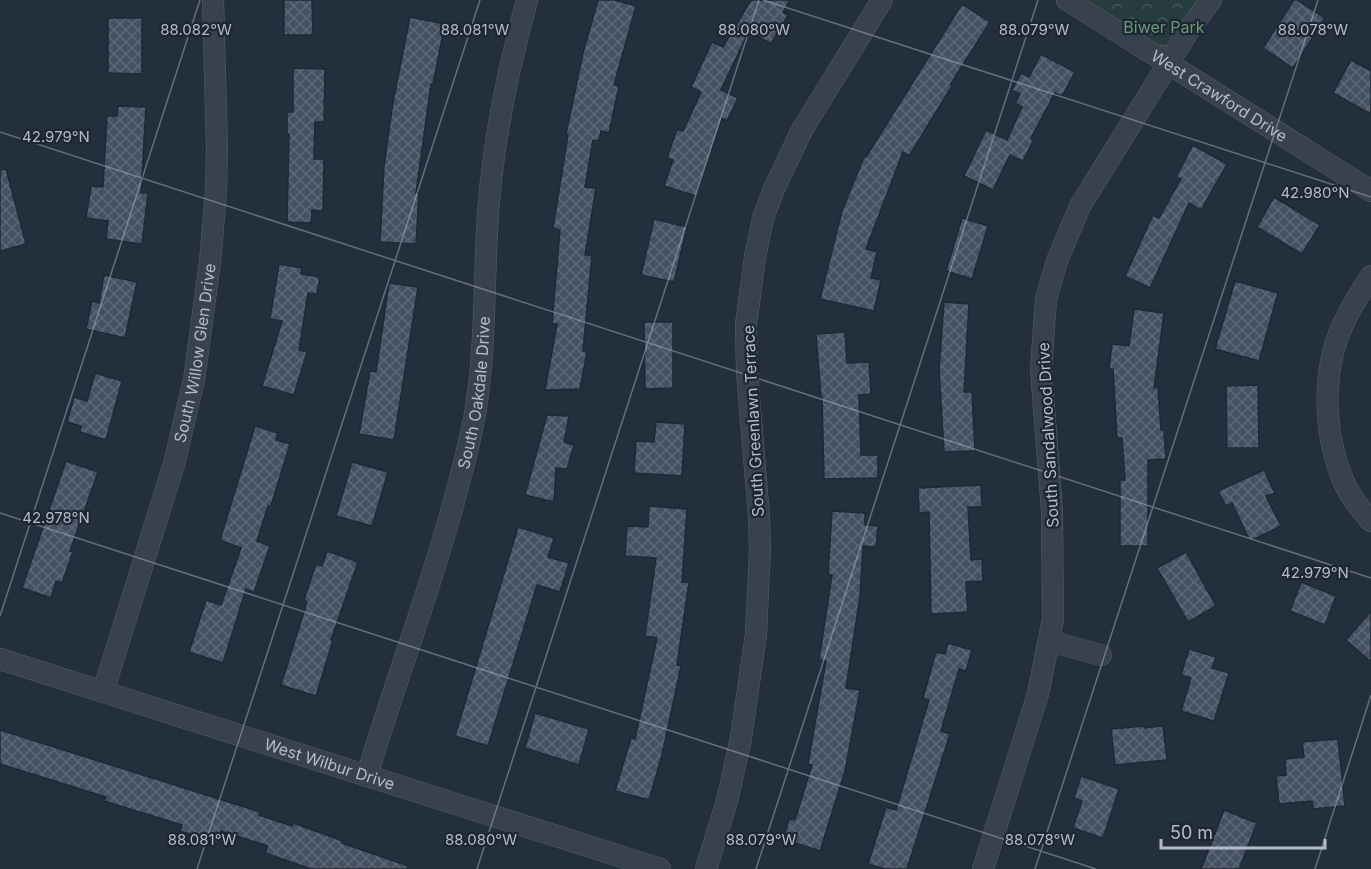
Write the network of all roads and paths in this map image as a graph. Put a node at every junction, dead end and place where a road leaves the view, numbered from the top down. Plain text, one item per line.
1 (213, 0) edge
2 (527, 0) edge
3 (882, 0) edge
4 (1067, 0) edge
5 (1211, 0) edge
6 (1169, 64) junction
7 (1371, 190) edge
8 (1371, 276) edge
9 (1371, 521) edge
10 (1049, 641) junction
11 (1101, 654) dead end
12 (0, 659) edge
13 (103, 692) junction
14 (367, 776) junction
15 (660, 869) edge
16 (706, 869) edge
17 (983, 869) edge

1 - 13 street, South Willow Glen Drive
2 - 14 street, South Oakdale Drive
3 - 16 street, South Greenlawn Terrace
4 - 6 street, West Crawford Drive
5 - 6 street, South Sandalwood Drive
6 - 7 street, West Crawford Drive
6 - 10 street, South Sandalwood Drive
8 - 9 street
10 - 11 street
10 - 17 street, South Sandalwood Drive
12 - 13 street, West Wilbur Drive
13 - 14 street, West Wilbur Drive
14 - 15 street, West Wilbur Drive

